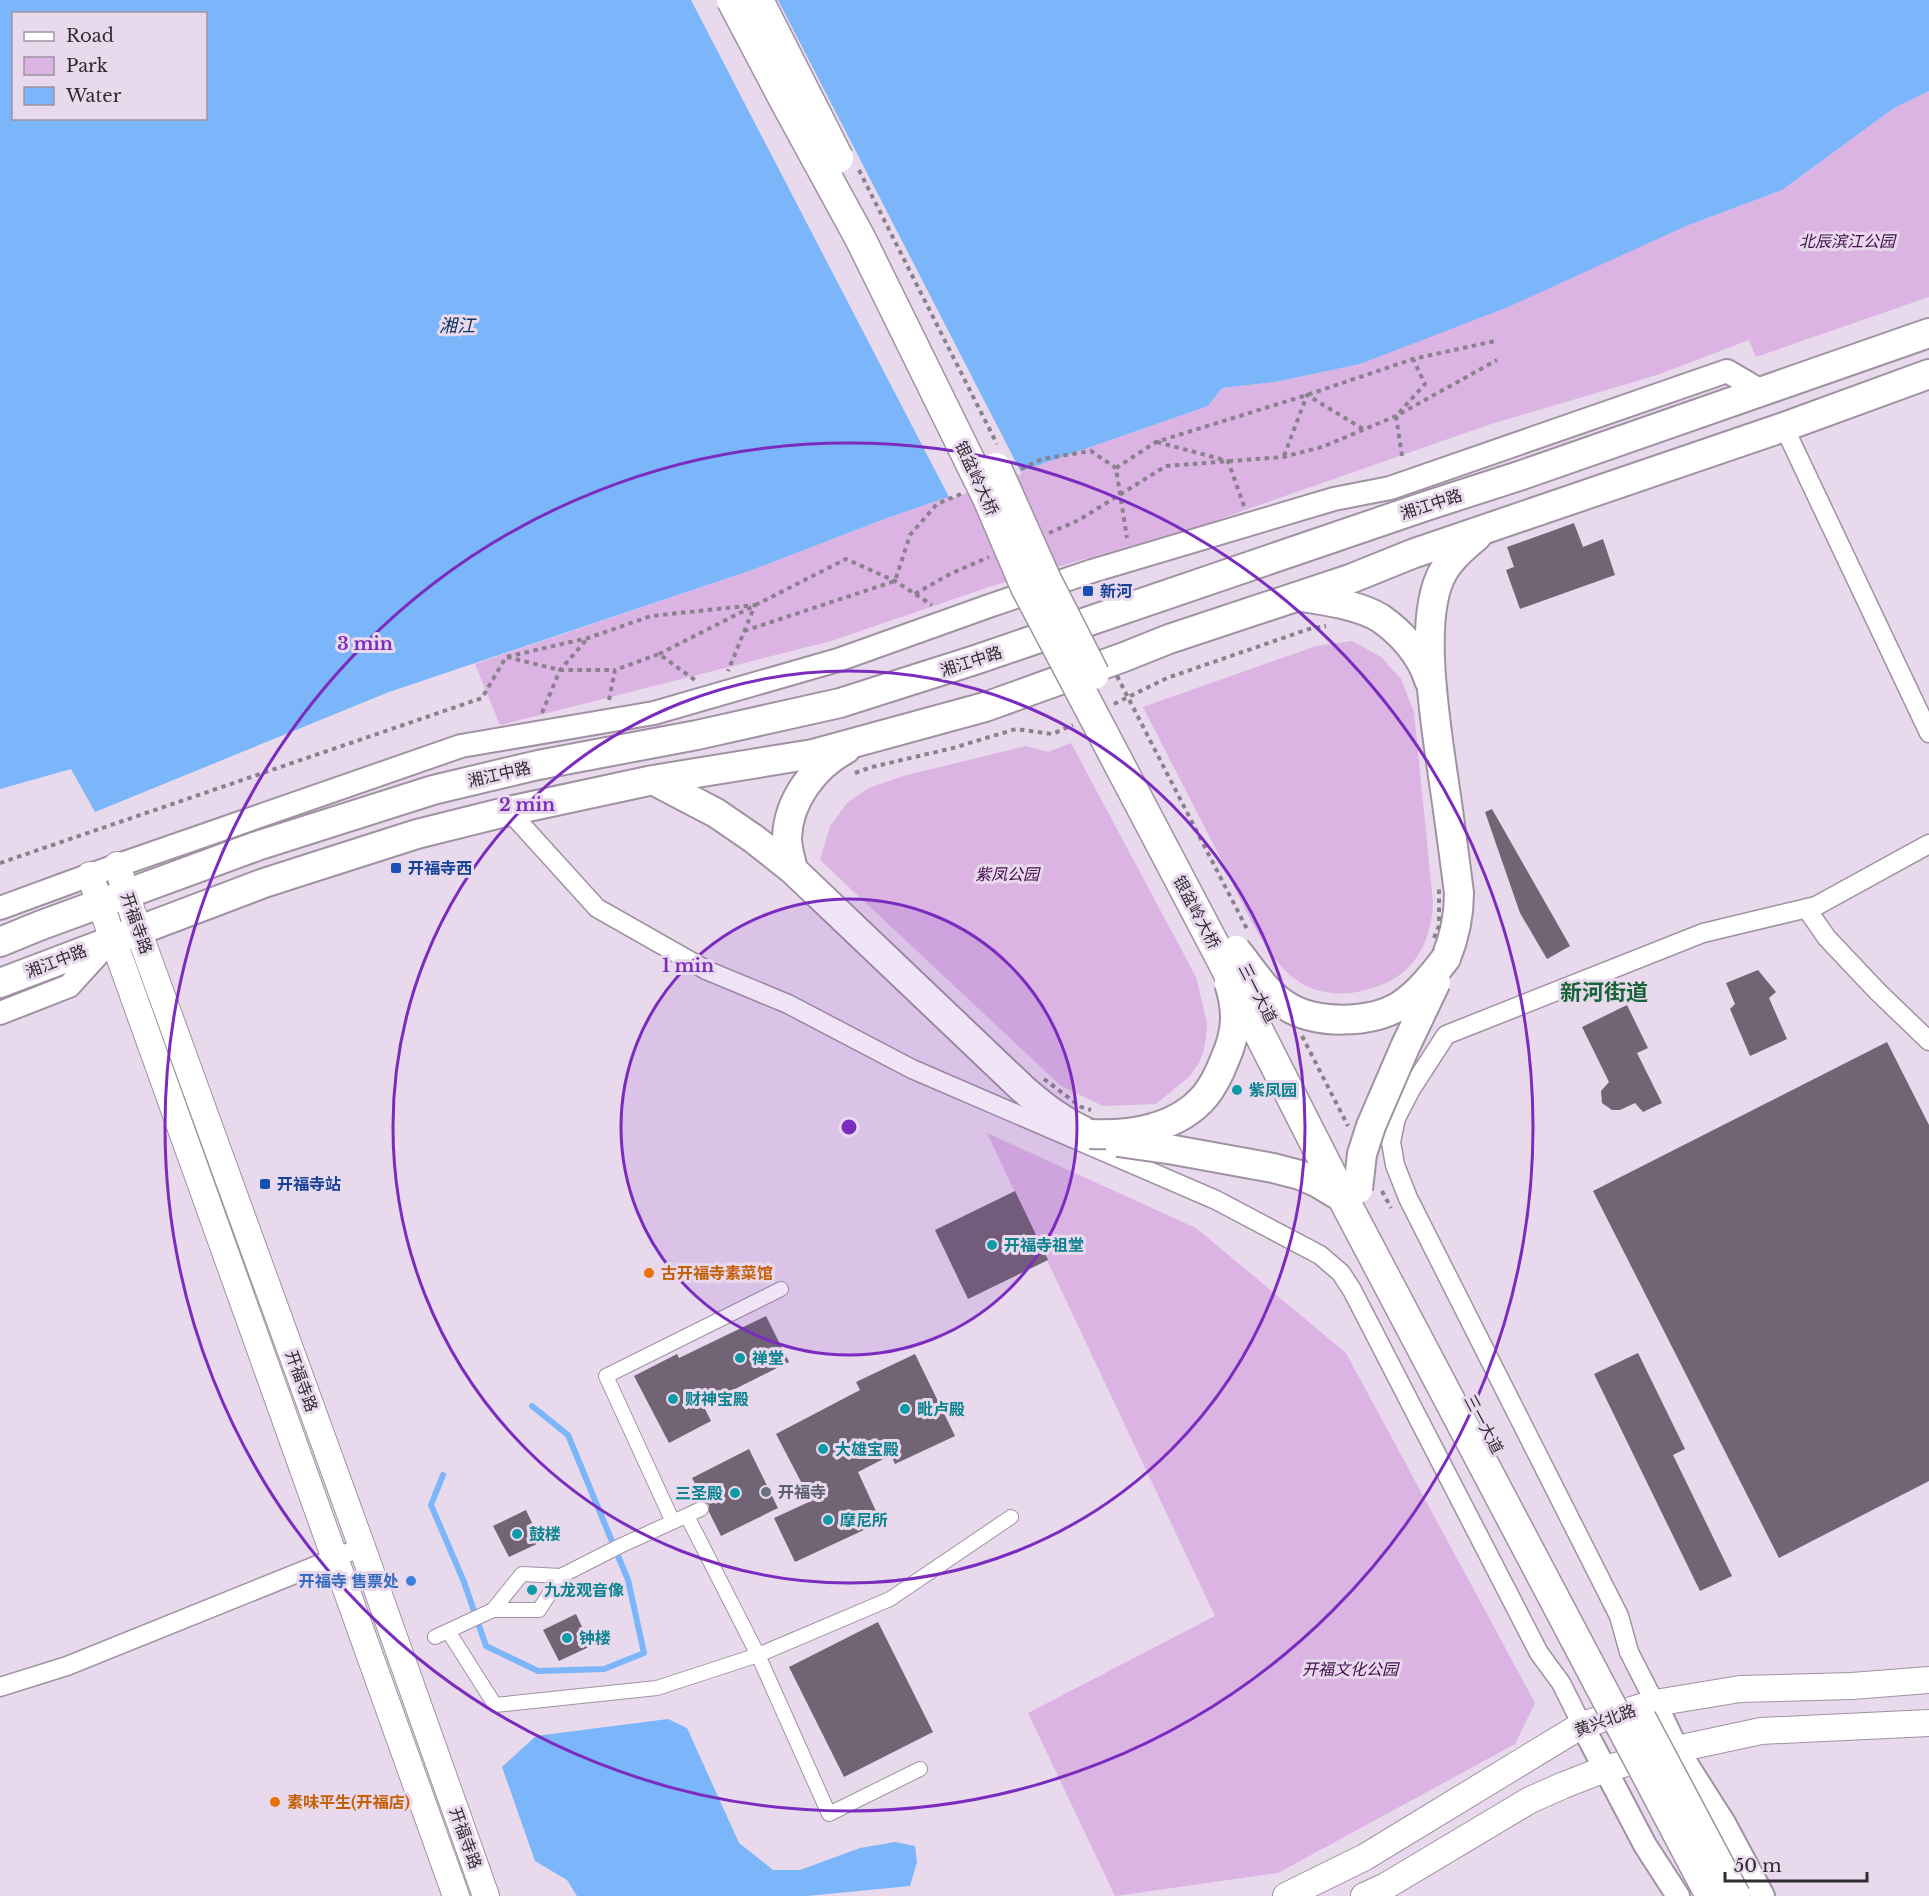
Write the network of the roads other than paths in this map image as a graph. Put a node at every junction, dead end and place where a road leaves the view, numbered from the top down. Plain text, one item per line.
1 (732, 0) edge
2 (758, 0) edge
3 (1929, 333) edge
4 (1929, 374) edge
5 (1761, 391) junction
6 (1784, 427) junction
7 (1334, 499) junction
8 (1426, 506) junction
9 (1483, 530) junction
10 (1298, 597) junction
11 (1431, 688) junction
12 (1929, 733) edge
13 (858, 742) junction
14 (653, 780) junction
15 (509, 811) junction
16 (1929, 844) edge
17 (117, 865) junction
18 (793, 870) junction
19 (90, 875) junction
20 (113, 898) junction
21 (0, 908) edge
22 (1806, 908) junction
23 (125, 935) junction
24 (0, 942) edge
25 (1236, 949) junction
26 (1439, 951) junction
27 (0, 983) edge
28 (0, 1013) edge
29 (1929, 1041) edge
30 (1091, 1122) junction
31 (1351, 1193) junction
32 (782, 1289) dead end
33 (701, 1509) dead end
34 (687, 1516) junction
35 (1011, 1517) dead end
36 (673, 1522) junction
37 (362, 1547) junction
38 (335, 1557) junction
39 (561, 1575) junction
40 (493, 1610) junction
41 (758, 1655) junction
42 (1929, 1680) edge
43 (0, 1687) edge
44 (1655, 1703) junction
45 (1929, 1723) edge
46 (1582, 1725) junction
47 (1677, 1749) junction
48 (920, 1769) dead end
49 (1605, 1769) junction
50 (456, 1896) edge
51 (486, 1896) edge
52 (1286, 1896) edge
53 (1364, 1896) edge
54 (1678, 1896) edge
55 (1711, 1896) edge
56 (1735, 1896) edge
57 (1763, 1896) edge

1 - 25 highway, 银盆岭大桥, bridge
2 - 25 highway, 银盆岭大桥, bridge
3 - 5 main road, 湘江中路
4 - 6 main road, 湘江中路
5 - 7 street
5 - 8 main road, 湘江中路
6 - 9 main road, 湘江中路
6 - 12 street
7 - 8 street
7 - 17 street
8 - 20 main road, 湘江中路
9 - 10 main road, 湘江中路
9 - 11 main road
10 - 11 main road
10 - 13 main road, 湘江中路
11 - 26 main road
13 - 14 main road, 湘江中路
13 - 18 main road
14 - 15 main road, 湘江中路
14 - 18 main road
15 - 23 main road, 湘江中路
15 - 46 street
16 - 22 street
17 - 19 street
17 - 20 main road, 开福寺路
18 - 30 main road
19 - 20 main road, 开福寺路
19 - 21 street
20 - 23 main road, 开福寺路
20 - 24 main road, 湘江中路
22 - 29 street
22 - 44 street
23 - 27 main road, 湘江中路
23 - 28 street, 湘江中路
23 - 37 main road, 开福寺路
23 - 38 main road, 开福寺路
25 - 26 main road, bridge
25 - 30 main road, bridge
25 - 31 highway, 三一大道, bridge
26 - 31 main road, bridge
30 - 31 main road, bridge
31 - 55 highway, 三一大道, bridge
31 - 56 highway, 三一大道, bridge
32 - 36 street
33 - 34 street
34 - 36 street
34 - 41 street
35 - 41 street
36 - 39 street
37 - 38 street
37 - 51 main road, 开福寺路
38 - 43 street
38 - 50 main road, 开福寺路
39 - 40 street
39 - 40 street
40 - 41 street
41 - 48 street
42 - 44 main road, 黄兴北路
44 - 46 main road, 黄兴北路
44 - 47 street
45 - 47 main road
46 - 49 street
46 - 52 main road, 黄兴北路
47 - 49 main road
47 - 57 street
49 - 53 main road
49 - 54 street

